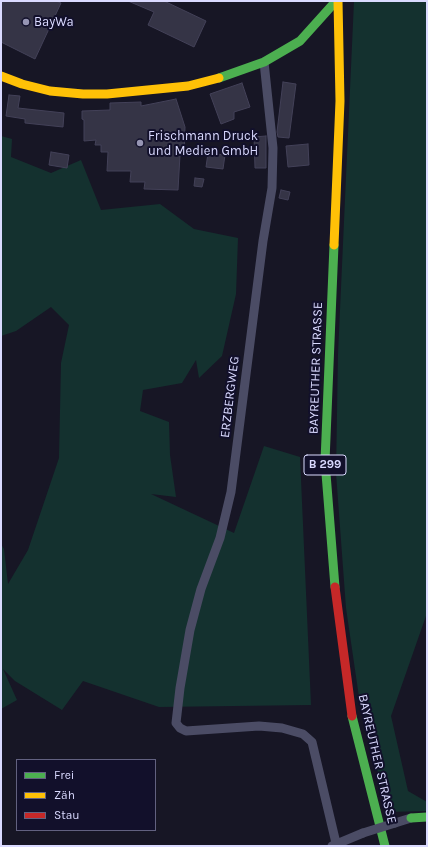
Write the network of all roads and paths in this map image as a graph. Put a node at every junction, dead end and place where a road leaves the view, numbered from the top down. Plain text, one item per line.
1 (337, 1) edge
2 (264, 62) junction
3 (1, 76) edge
4 (427, 817) edge
5 (411, 818) joint
6 (334, 845) edge
7 (385, 846) edge

1 - 2 main road
1 - 7 main road, BAYREUTHER STRASSE / B 299
2 - 3 main road
2 - 6 street, ERZBERGWEG
4 - 5 main road
5 - 6 street, bridge

